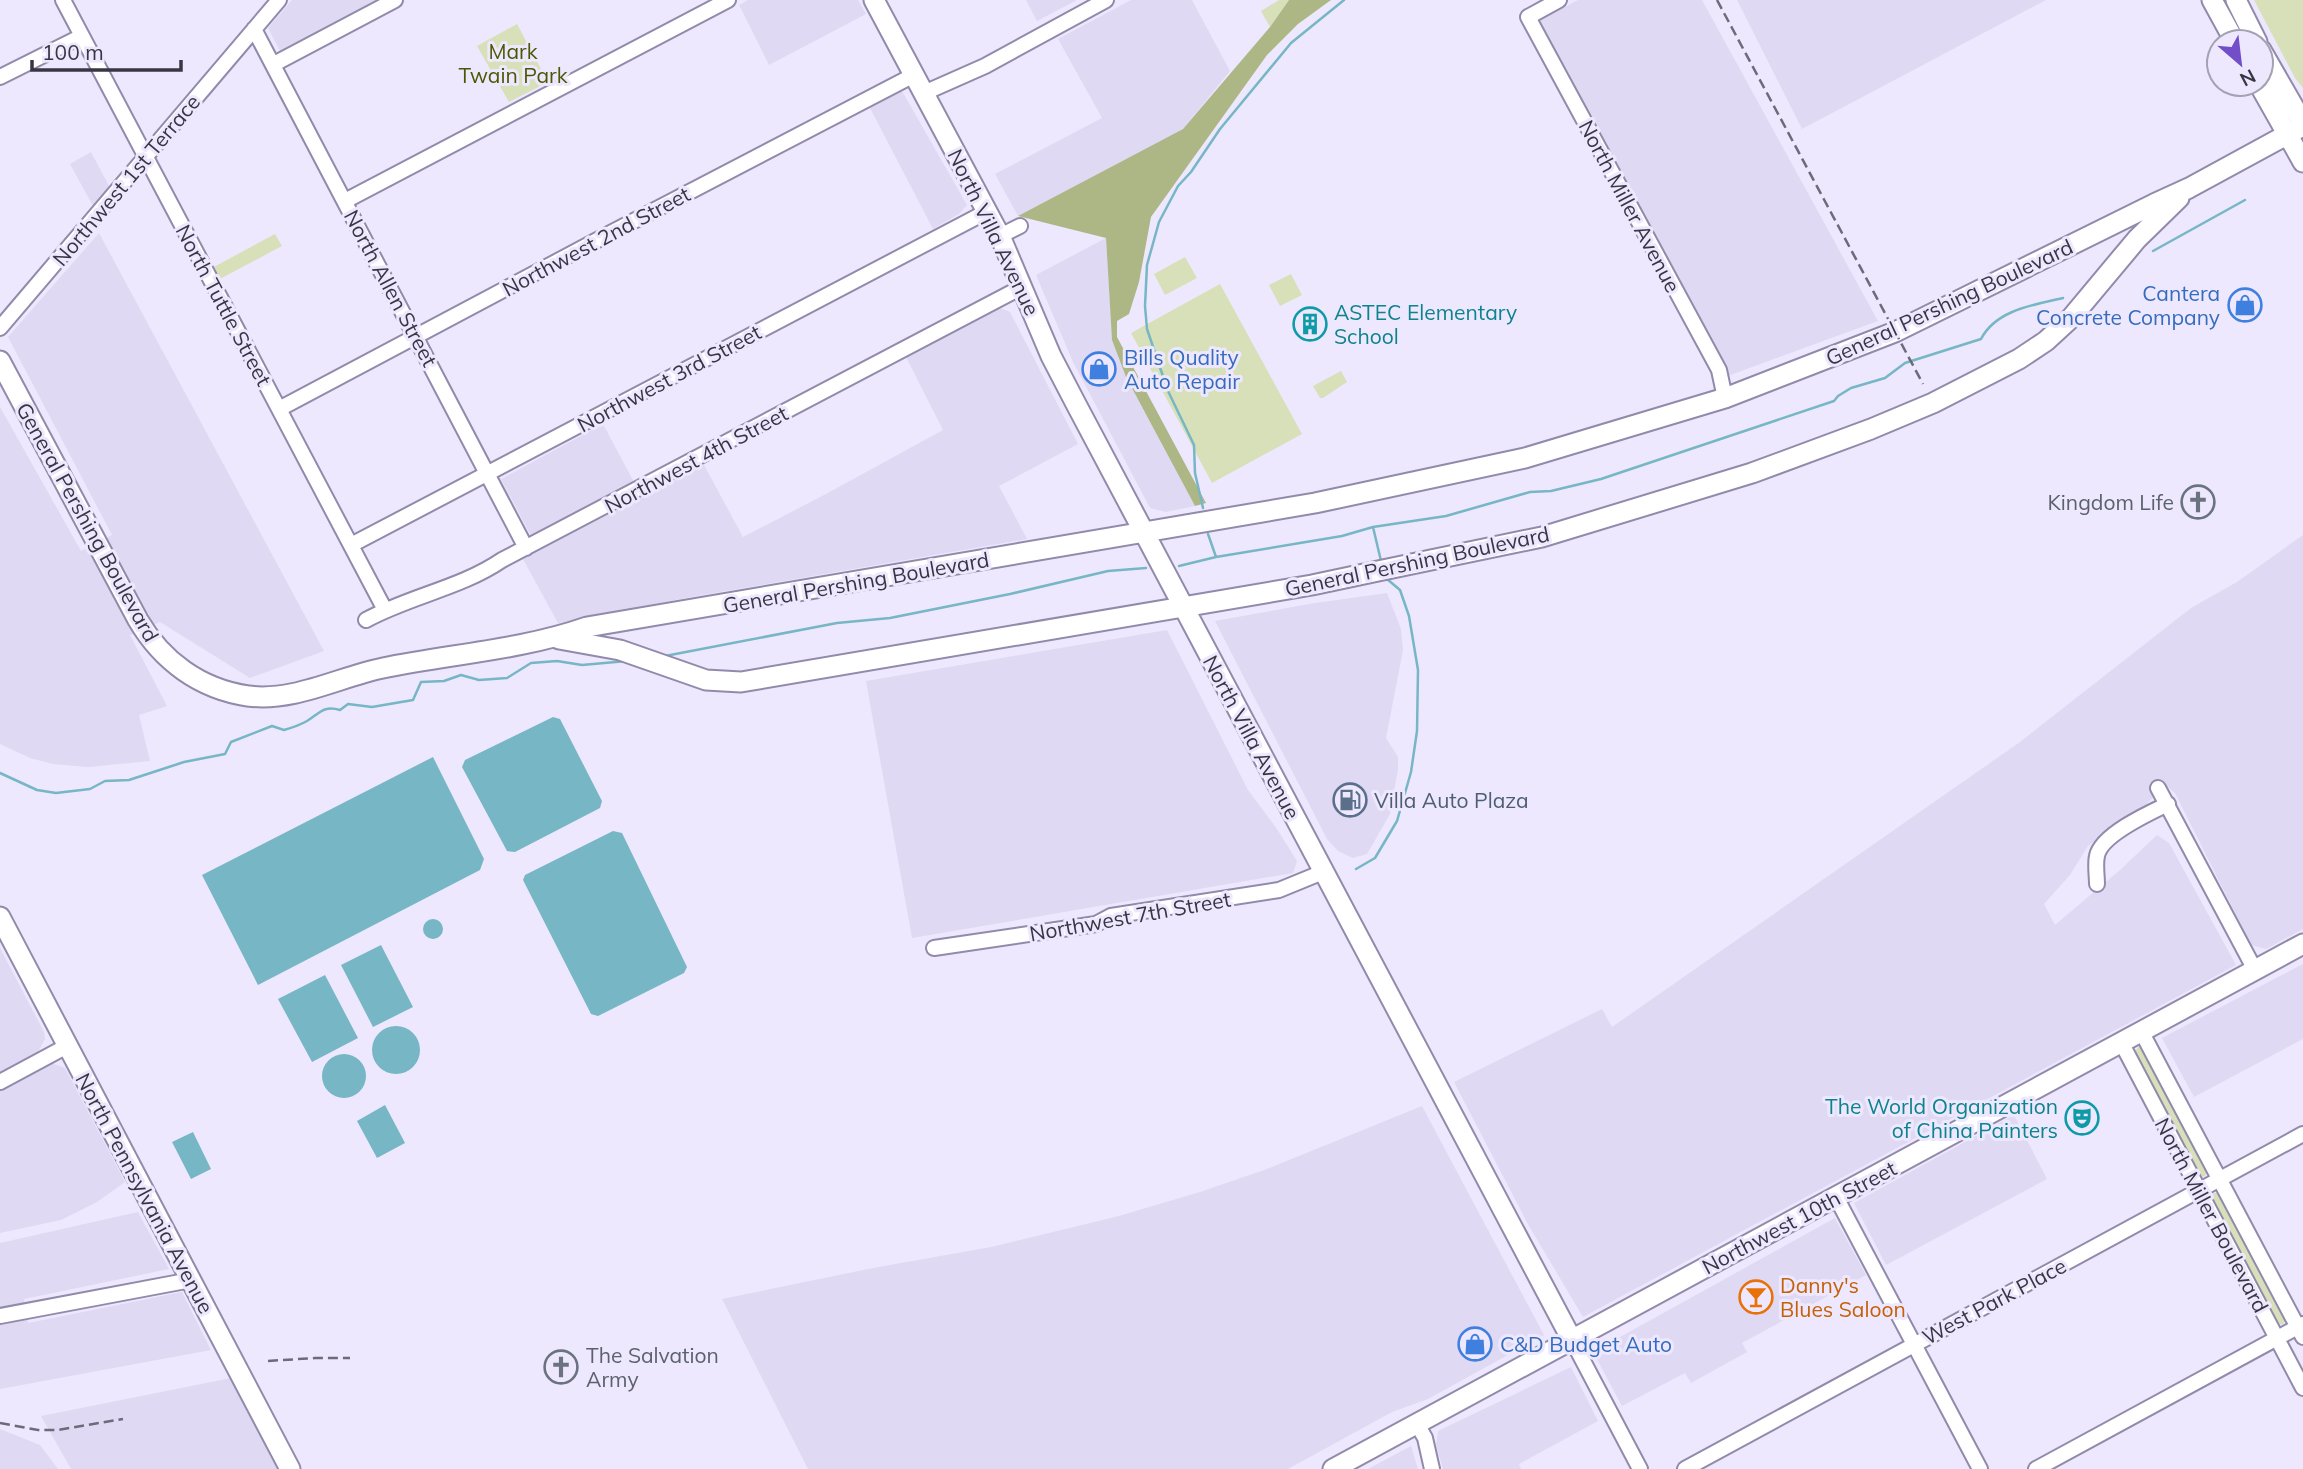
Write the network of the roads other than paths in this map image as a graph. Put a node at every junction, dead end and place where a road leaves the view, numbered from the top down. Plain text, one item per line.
1 (63, 0) edge
2 (279, 0) edge
3 (395, 0) edge
4 (728, 0) edge
5 (874, 0) edge
6 (1106, 0) edge
7 (2212, 0) edge
8 (2236, 0) edge
9 (1550, 2) edge
10 (2227, 28) edge
11 (2250, 28) edge
12 (254, 29) junction
13 (82, 36) junction
14 (274, 64) junction
15 (0, 77) edge
16 (2275, 80) edge
17 (919, 84) junction
18 (2271, 98) edge
19 (2298, 128) edge
20 (146, 156) junction
21 (2303, 162) edge
22 (2189, 188) junction
23 (345, 201) junction
24 (988, 211) junction
25 (1020, 226) dead end
26 (1000, 236) junction
27 (1022, 287) junction
28 (0, 328) edge
29 (416, 336) junction
30 (0, 361) edge
31 (1725, 398) junction
32 (279, 409) junction
33 (487, 474) junction
34 (1145, 532) junction
35 (351, 545) junction
36 (526, 548) junction
37 (1184, 606) junction
38 (385, 610) junction
39 (638, 619) junction
40 (366, 620) dead end
41 (555, 639) junction
42 (629, 654) junction
43 (2158, 788) dead end
44 (2168, 804) junction
45 (1323, 872) junction
46 (2097, 884) dead end
47 (0, 917) edge
48 (2303, 944) edge
49 (934, 948) dead end
50 (2255, 970) junction
51 (2141, 1031) junction
52 (2121, 1042) junction
53 (68, 1046) junction
54 (0, 1082) edge
55 (2303, 1134) edge
56 (2220, 1179) junction
57 (2199, 1190) junction
58 (1836, 1197) junction
59 (191, 1280) junction
60 (0, 1316) edge
61 (2301, 1329) edge
62 (2277, 1338) junction
63 (1572, 1340) junction
64 (1914, 1345) junction
65 (2303, 1388) edge
66 (1417, 1424) junction
67 (290, 1469) edge
68 (1333, 1469) edge
69 (1432, 1469) edge
70 (1640, 1469) edge
71 (1685, 1469) edge
72 (1980, 1469) edge
73 (2036, 1469) edge

1 - 13 street, North Tuttle Street
2 - 12 street, Northwest 1st Terrace
3 - 14 street
4 - 23 street
5 - 17 main road, North Villa Avenue
6 - 17 street, Northwest 2nd Street
7 - 10 main road
8 - 11 main road
9 - 31 street, North Miller Avenue
12 - 14 street, North Allen Street
12 - 20 street, Northwest 1st Terrace
13 - 15 street
13 - 20 street, North Tuttle Street
14 - 23 street, North Allen Street
16 - 19 main road
17 - 24 main road, North Villa Avenue
17 - 29 street, Northwest 2nd Street
18 - 19 main road
19 - 21 main road
19 - 22 main road, General Pershing Boulevard
20 - 28 street, Northwest 1st Terrace
20 - 32 street, North Tuttle Street
22 - 31 main road, General Pershing Boulevard
22 - 37 main road, General Pershing Boulevard
23 - 29 street, North Allen Street
24 - 26 main road, North Villa Avenue
24 - 33 street, Northwest 3rd Street
25 - 26 street
26 - 27 main road, North Villa Avenue
27 - 34 main road, North Villa Avenue
27 - 36 street, Northwest 4th Street
29 - 32 street, Northwest 2nd Street
29 - 33 street, North Allen Street
30 - 41 main road, General Pershing Boulevard
31 - 34 main road, General Pershing Boulevard
32 - 35 street, North Tuttle Street
33 - 35 street, Northwest 3rd Street
33 - 36 street, North Allen Street
34 - 37 main road, North Villa Avenue
34 - 39 main road, General Pershing Boulevard
35 - 38 street, North Tuttle Street
36 - 38 street, Northwest 4th Street
37 - 42 main road, General Pershing Boulevard
37 - 45 main road, North Villa Avenue
38 - 40 street, Northwest 4th Street
39 - 41 main road, General Pershing Boulevard
39 - 42 main road
41 - 42 main road, General Pershing Boulevard
43 - 44 street
44 - 46 street
44 - 50 street
45 - 49 street, Northwest 7th Street
45 - 63 main road, North Villa Avenue
47 - 53 main road, North Pennsylvania Avenue
48 - 50 main road, Northwest 10th Street
50 - 51 main road, Northwest 10th Street
51 - 52 main road, Northwest 10th Street
51 - 56 street, North Miller Boulevard
52 - 57 street, North Miller Boulevard
52 - 58 main road, Northwest 10th Street
53 - 54 street
53 - 59 main road, North Pennsylvania Avenue
55 - 56 street, West Park Place
56 - 57 street, West Park Place
56 - 61 street, North Miller Boulevard
57 - 62 street, North Miller Boulevard
57 - 64 street, West Park Place
58 - 63 main road, Northwest 10th Street
58 - 64 street
59 - 60 street
59 - 67 main road, North Pennsylvania Avenue
61 - 62 street
62 - 65 street, North Miller Boulevard
62 - 73 street
63 - 66 main road, Northwest 10th Street
63 - 70 street, North Villa Avenue
64 - 71 street, West Park Place
64 - 72 street
66 - 68 main road, Northwest 10th Street
66 - 69 street

